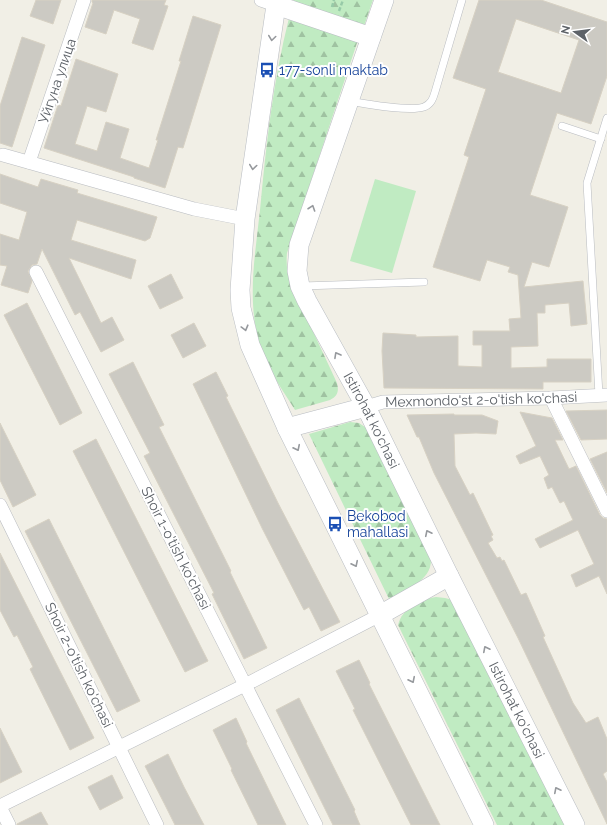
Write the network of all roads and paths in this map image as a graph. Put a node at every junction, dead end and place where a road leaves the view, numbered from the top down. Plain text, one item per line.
1 (84, 0) edge
2 (334, 0) edge
3 (384, 0) edge
4 (462, 0) edge
5 (272, 2) edge
6 (331, 10) dead end
7 (371, 37) junction
8 (349, 101) junction
9 (607, 118) edge
10 (562, 126) dead end
11 (601, 139) junction
12 (3, 154) dead end
13 (29, 162) junction
14 (245, 219) junction
15 (36, 272) dead end
16 (424, 282) dead end
17 (300, 286) junction
18 (603, 395) edge
19 (551, 398) junction
20 (366, 407) junction
21 (287, 428) junction
22 (0, 505) edge
23 (607, 511) edge
24 (449, 576) junction
25 (380, 615) junction
26 (245, 685) junction
27 (119, 747) junction
28 (0, 806) edge
29 (9, 825) edge
30 (157, 825) edge
31 (316, 825) edge
32 (484, 825) edge
33 (575, 825) edge

1 - 13 street, Уйгуна улица
2 - 6 path
3 - 7 main road, Istirohat ko'chasi
4 - 8 lane
5 - 7 main road
5 -> 14 main road
7 - 8 main road, Istirohat ko'chasi
17 -> 8 main road, Istirohat ko'chasi
9 - 11 lane
10 - 11 lane
11 - 18 lane
12 - 13 street
13 - 14 street
14 -> 21 main road
15 - 26 street, Shoir 1-o'tish ko'chasi
16 - 17 lane
20 -> 17 main road, Istirohat ko'chasi
18 - 19 street, Mexmondo'st 2-o'tish ko'chasi
19 - 20 street, Mexmondo'st 2-o'tish ko'chasi
19 - 23 street
20 - 21 main road, Mexmondo'st 2-o'tish ko'chasi
24 -> 20 main road, Istirohat ko'chasi
21 -> 25 main road
22 - 27 street, Shoir 2-o'tish ko'chasi
24 - 25 main road
33 -> 24 main road, Istirohat ko'chasi
25 - 26 street
25 -> 32 main road
26 - 27 street
26 - 31 street, Shoir 1-o'tish ko'chasi
27 - 28 street
27 - 30 street, Shoir 2-o'tish ko'chasi
28 - 29 street

